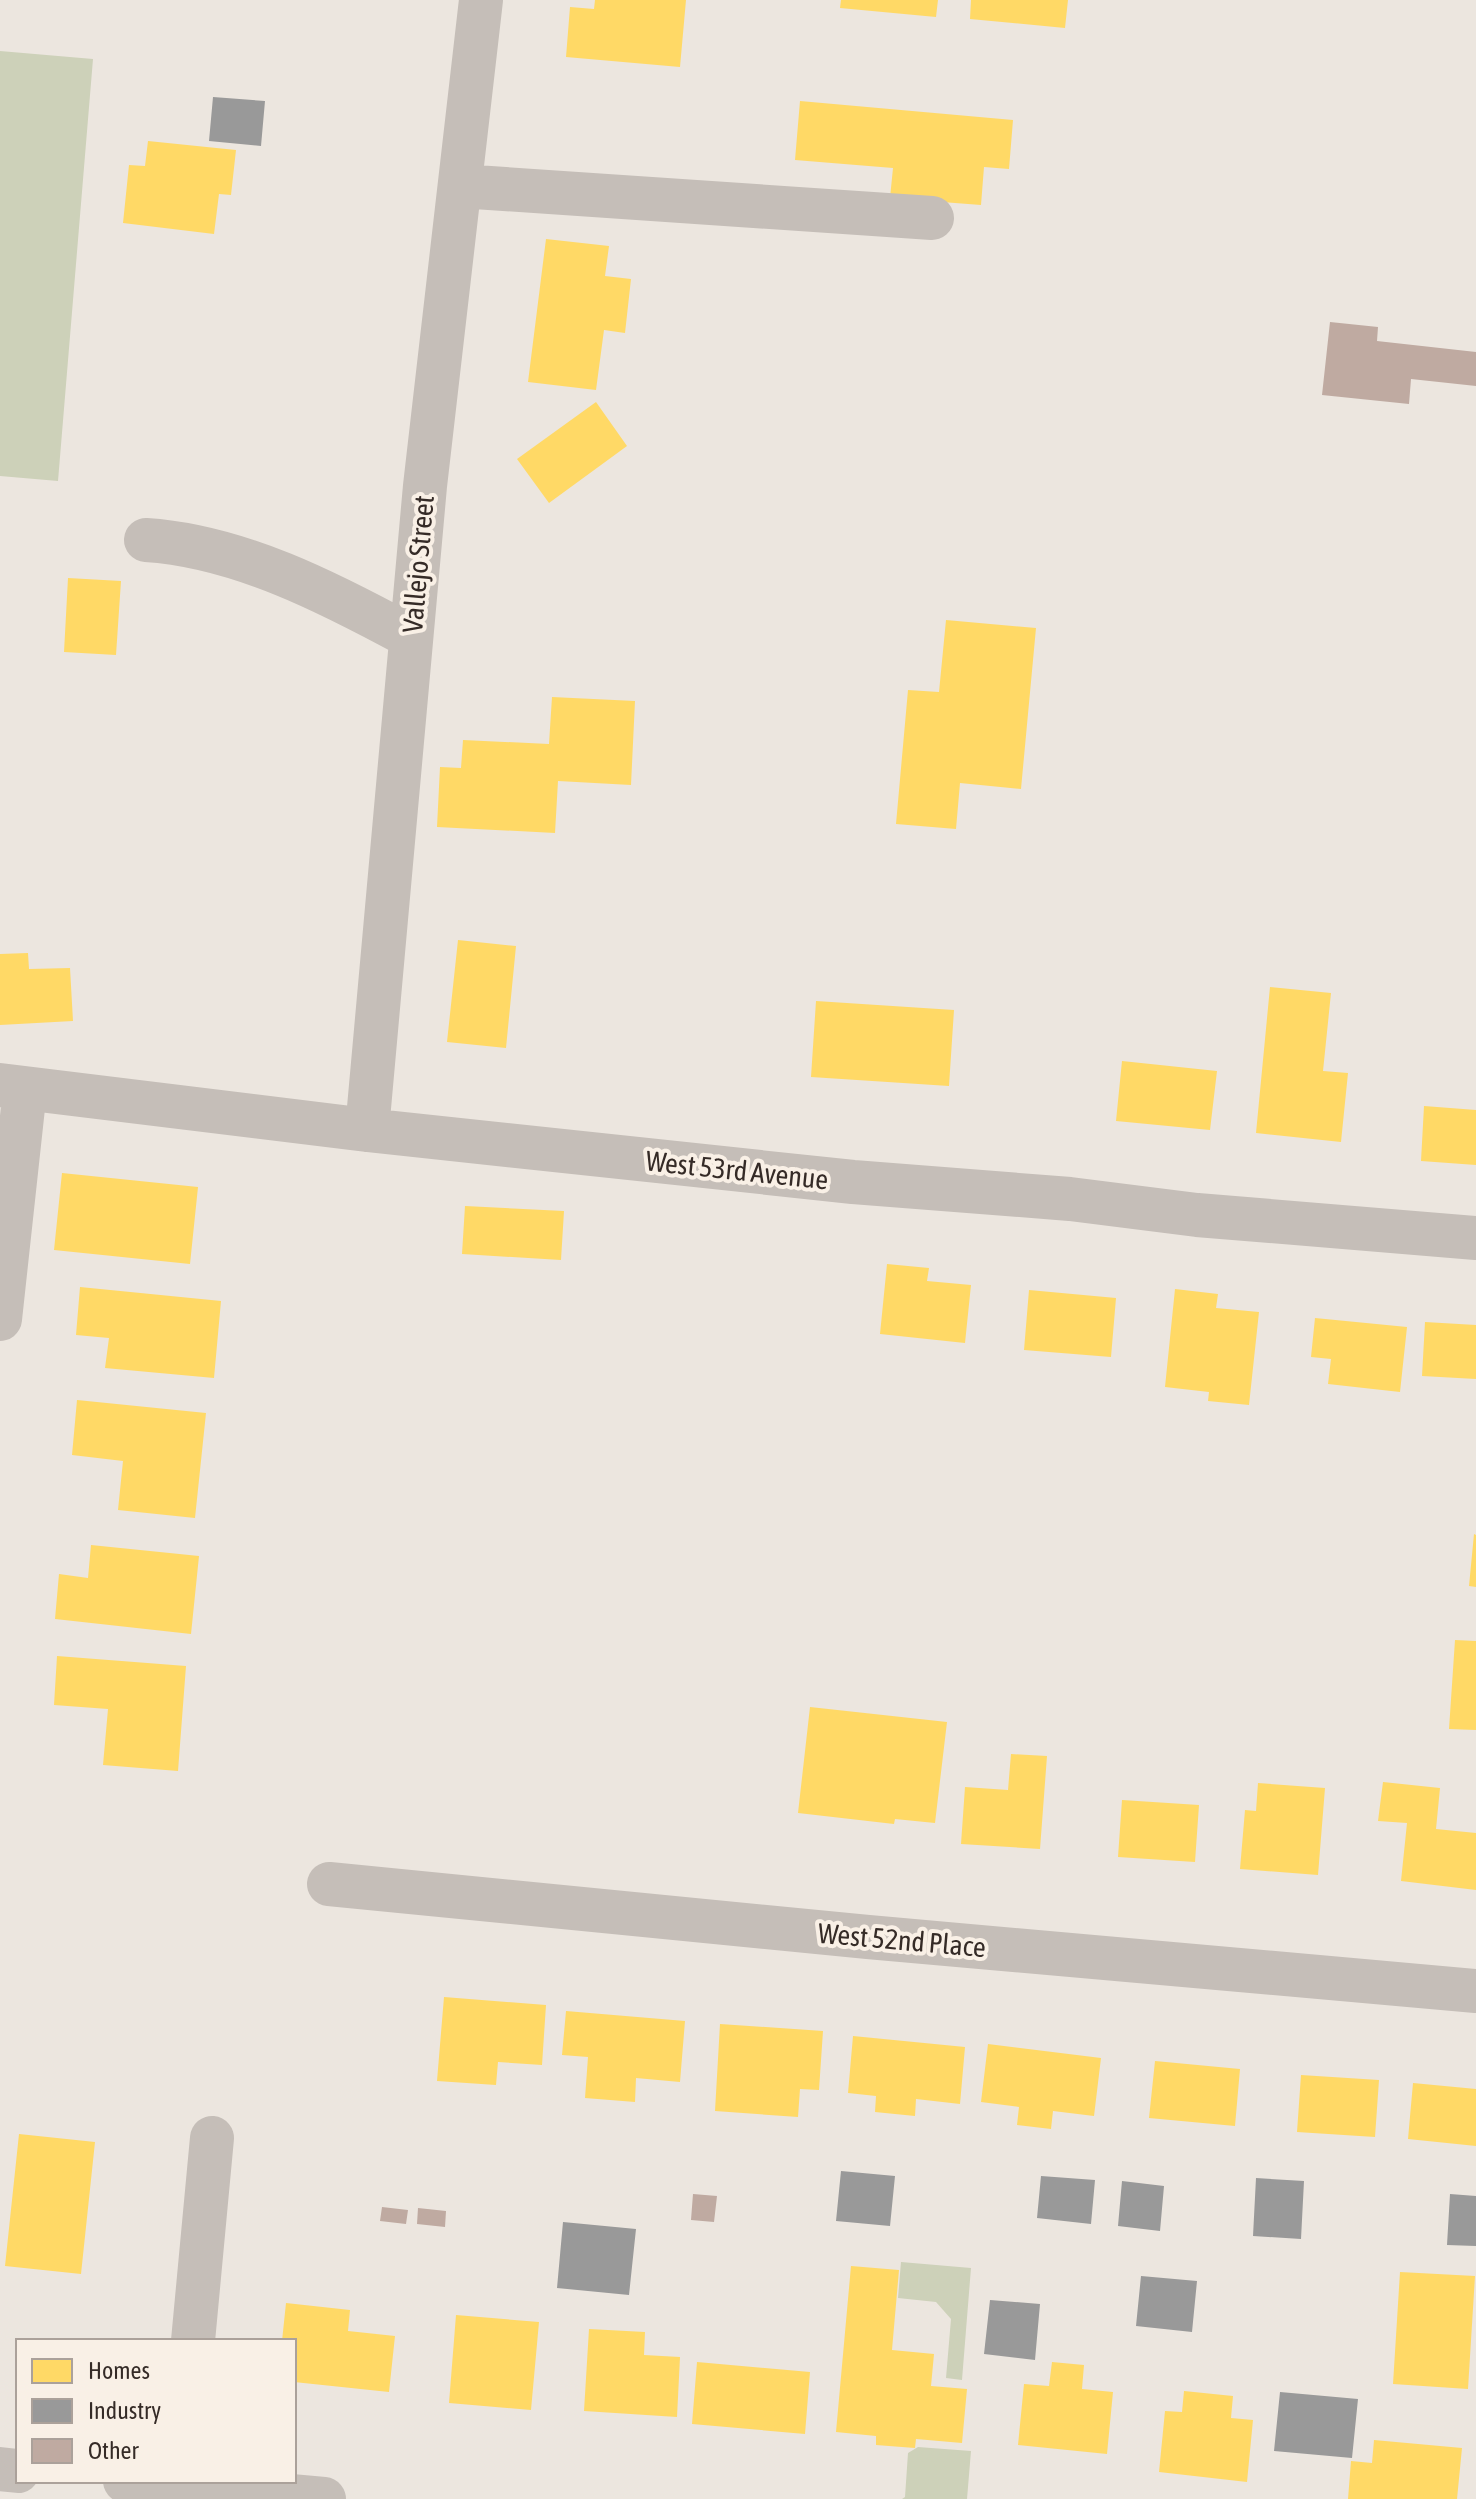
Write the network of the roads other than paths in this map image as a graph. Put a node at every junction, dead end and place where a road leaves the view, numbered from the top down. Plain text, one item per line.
1 (481, 0) edge
2 (460, 186) junction
3 (932, 218) dead end
4 (146, 540) dead end
5 (411, 637) junction
6 (13, 1087) edge
7 (367, 1130) junction
8 (1476, 1238) edge
9 (0, 1319) edge
10 (329, 1884) dead end
11 (1476, 1991) edge
12 (212, 2138) dead end
13 (193, 2339) edge
14 (138, 2483) edge
15 (179, 2489) edge
16 (324, 2499) edge

1 - 2 street, Vallejo Street
2 - 3 street
2 - 5 street, Vallejo Street
4 - 5 street
5 - 7 street, Vallejo Street
6 - 7 street, West 53rd Avenue
6 - 9 street
7 - 8 street, West 53rd Avenue
10 - 11 street, West 52nd Place
12 - 13 street
14 - 15 street
15 - 16 street

